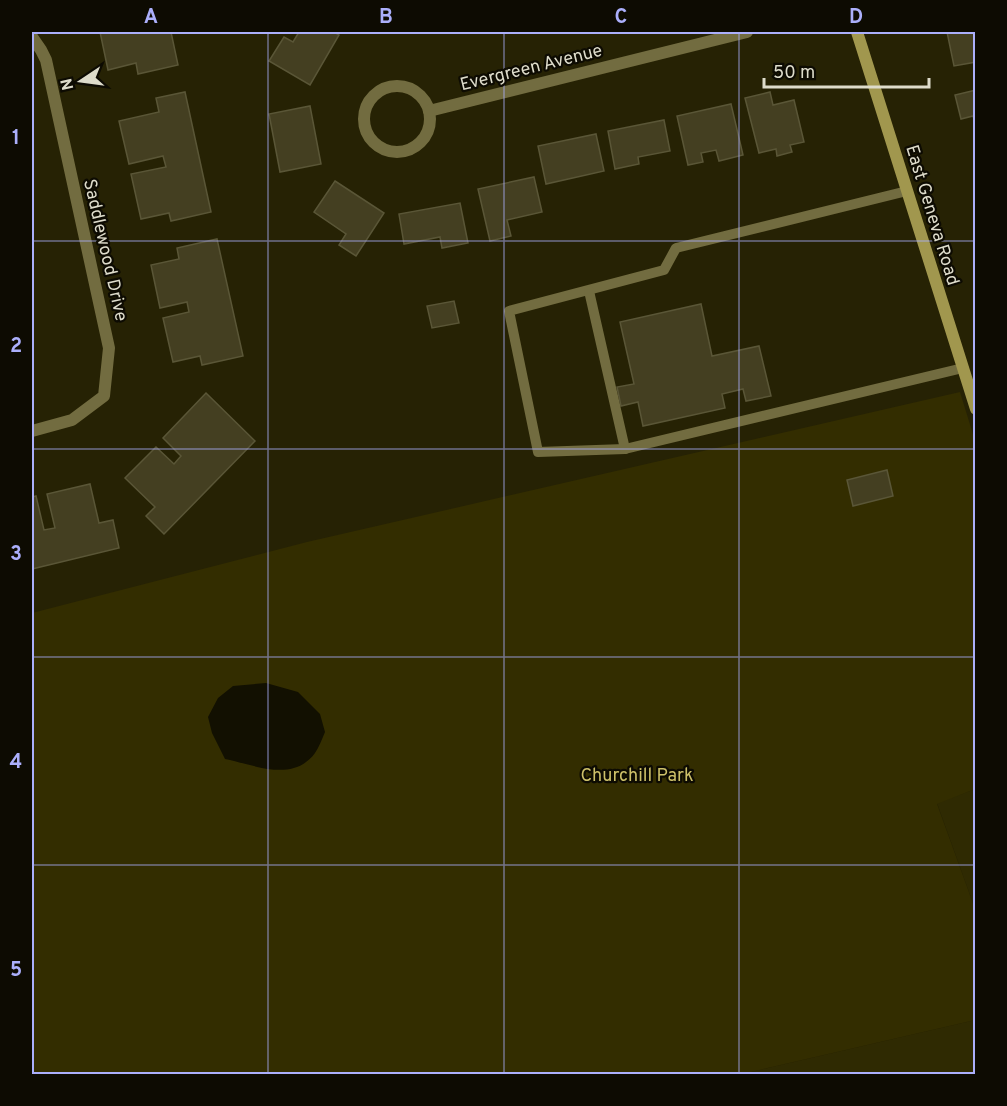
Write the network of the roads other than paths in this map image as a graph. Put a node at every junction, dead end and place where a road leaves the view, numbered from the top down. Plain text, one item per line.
1 (747, 32) edge
2 (857, 32) edge
3 (32, 37) edge
4 (429, 111) junction
5 (907, 191) junction
6 (589, 291) junction
7 (963, 368) junction
8 (975, 409) edge
9 (32, 431) edge
10 (625, 449) junction

1 - 4 street, Evergreen Avenue
2 - 5 main road, East Geneva Road
3 - 9 street, Saddlewood Drive
4 - 4 street
5 - 6 lane
5 - 7 main road, East Geneva Road
6 - 10 lane
6 - 10 lane
7 - 8 main road, East Geneva Road
7 - 10 lane

